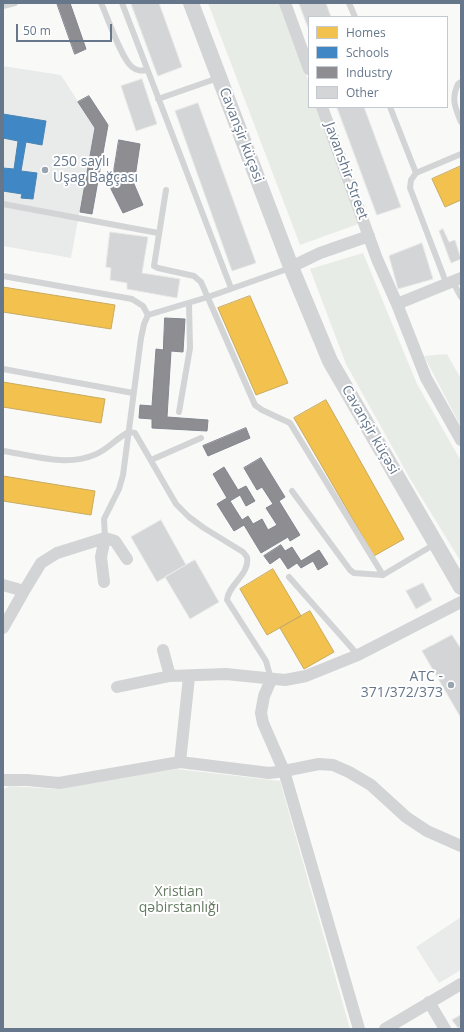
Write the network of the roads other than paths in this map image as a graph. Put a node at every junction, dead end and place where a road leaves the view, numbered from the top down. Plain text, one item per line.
1 (15, 3) edge
2 (101, 3) edge
3 (122, 3) edge
4 (191, 3) edge
5 (285, 3) edge
6 (349, 3) edge
7 (3, 6) edge
8 (355, 16) edge
9 (308, 67) edge
10 (147, 70) junction
11 (220, 78) junction
12 (461, 82) edge
13 (158, 98) junction
14 (322, 108) edge
15 (390, 108) edge
16 (461, 122) edge
17 (461, 154) edge
18 (416, 173) junction
19 (166, 190) dead end
20 (3, 204) edge
21 (158, 232) junction
22 (369, 236) junction
23 (291, 267) junction
24 (3, 276) edge
25 (454, 282) edge
26 (231, 288) junction
27 (208, 297) junction
28 (461, 297) edge
29 (189, 303) junction
30 (397, 304) junction
31 (148, 315) junction
32 (3, 369) edge
33 (132, 393) junction
34 (179, 412) dead end
35 (129, 432) junction
36 (201, 438) dead end
37 (461, 440) edge
38 (3, 451) edge
39 (150, 460) junction
40 (292, 491) dead end
41 (105, 538) junction
42 (435, 544) junction
43 (127, 559) dead end
44 (383, 575) junction
45 (289, 577) dead end
46 (104, 582) dead end
47 (3, 585) edge
48 (461, 587) edge
49 (24, 591) junction
50 (461, 602) edge
51 (8, 611) edge
52 (3, 628) edge
53 (163, 650) dead end
54 (358, 655) junction
55 (170, 676) junction
56 (189, 677) junction
57 (271, 680) junction
58 (117, 687) dead end
59 (180, 762) junction
60 (284, 772) junction
61 (3, 780) edge
62 (461, 846) edge
63 (461, 984) edge
64 (429, 1002) junction
65 (359, 1029) edge
66 (385, 1029) edge
67 (445, 1029) edge

1 - 7 lane
2 - 10 lane
3 - 10 lane
4 - 11 street, Cavanşir küçəsi
5 - 9 street
6 - 8 lane
10 - 13 lane
11 - 13 lane
11 - 23 street, Cavanşir küçəsi
12 - 16 lane
13 - 26 lane
14 - 22 street, Javanshir Street
15 - 18 lane
17 - 18 lane
18 - 25 lane
19 - 21 lane
20 - 21 lane
21 - 27 lane
22 - 23 street
22 - 30 street
23 - 26 lane
23 - 42 street, Cavanşir küçəsi
24 - 31 lane
25 - 28 lane
25 - 30 street
26 - 27 lane
27 - 29 lane
27 - 44 lane
29 - 31 lane
29 - 34 lane
30 - 37 street
31 - 33 lane
32 - 33 lane
33 - 35 lane
35 - 38 lane
35 - 39 lane
35 - 41 lane
36 - 39 lane
39 - 57 lane
40 - 44 lane
41 - 43 street
41 - 46 street
41 - 49 street
42 - 44 lane
42 - 48 street, Cavanşir küçəsi
45 - 54 lane
47 - 49 street
49 - 51 street
50 - 54 street
51 - 52 street
53 - 55 street
54 - 57 street
55 - 56 street
55 - 58 street
56 - 57 street
56 - 59 street
57 - 60 street
59 - 60 street
59 - 61 street
60 - 62 street
60 - 65 street
63 - 64 street
64 - 66 street
64 - 67 street

